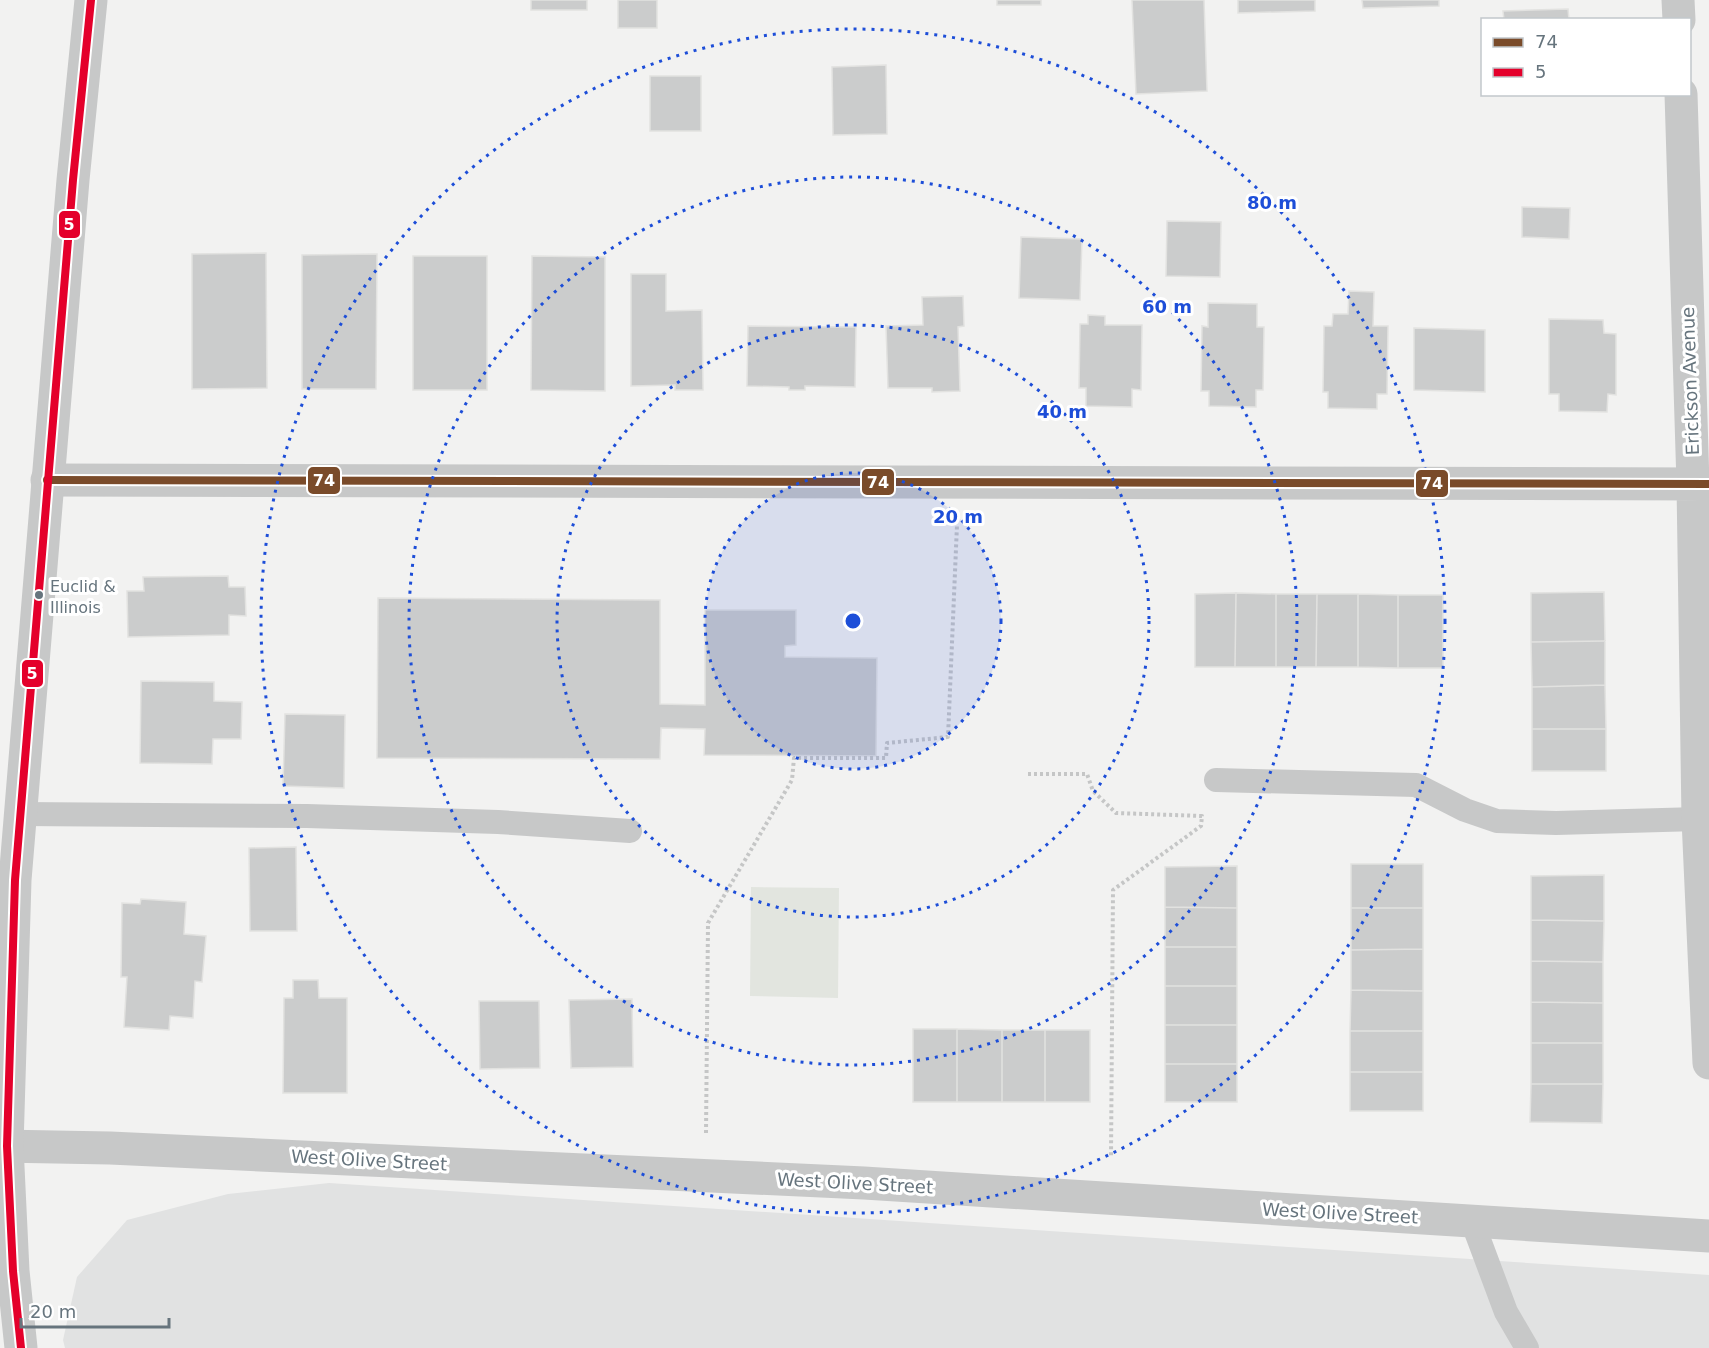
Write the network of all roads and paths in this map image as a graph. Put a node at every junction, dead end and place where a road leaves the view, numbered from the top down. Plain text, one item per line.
1 (91, 0) edge
2 (1678, 0) edge
3 (1679, 18) edge
4 (1681, 96) edge
5 (47, 480) junction
6 (959, 483) junction
7 (1701, 484) edge
8 (1028, 774) dead end
9 (1216, 780) dead end
10 (21, 814) junction
11 (1698, 819) junction
12 (630, 831) dead end
13 (1709, 1063) edge
14 (3, 1146) edge
15 (706, 1175) junction
16 (1111, 1199) junction
17 (1472, 1221) junction
18 (1709, 1236) edge
19 (21, 1348) edge
20 (1527, 1348) edge

1 - 5 street
2 - 3 street
4 - 7 street, Erickson Avenue
5 - 6 street
5 - 10 street
6 - 7 street
6 - 15 path
7 - 11 street, Erickson Avenue
8 - 16 path
9 - 11 lane
10 - 12 lane
10 - 14 street
11 - 13 street, Erickson Avenue
14 - 15 street, West Olive Street
14 - 19 street
15 - 16 street, West Olive Street
16 - 17 street, West Olive Street
17 - 18 street, West Olive Street
17 - 20 lane

